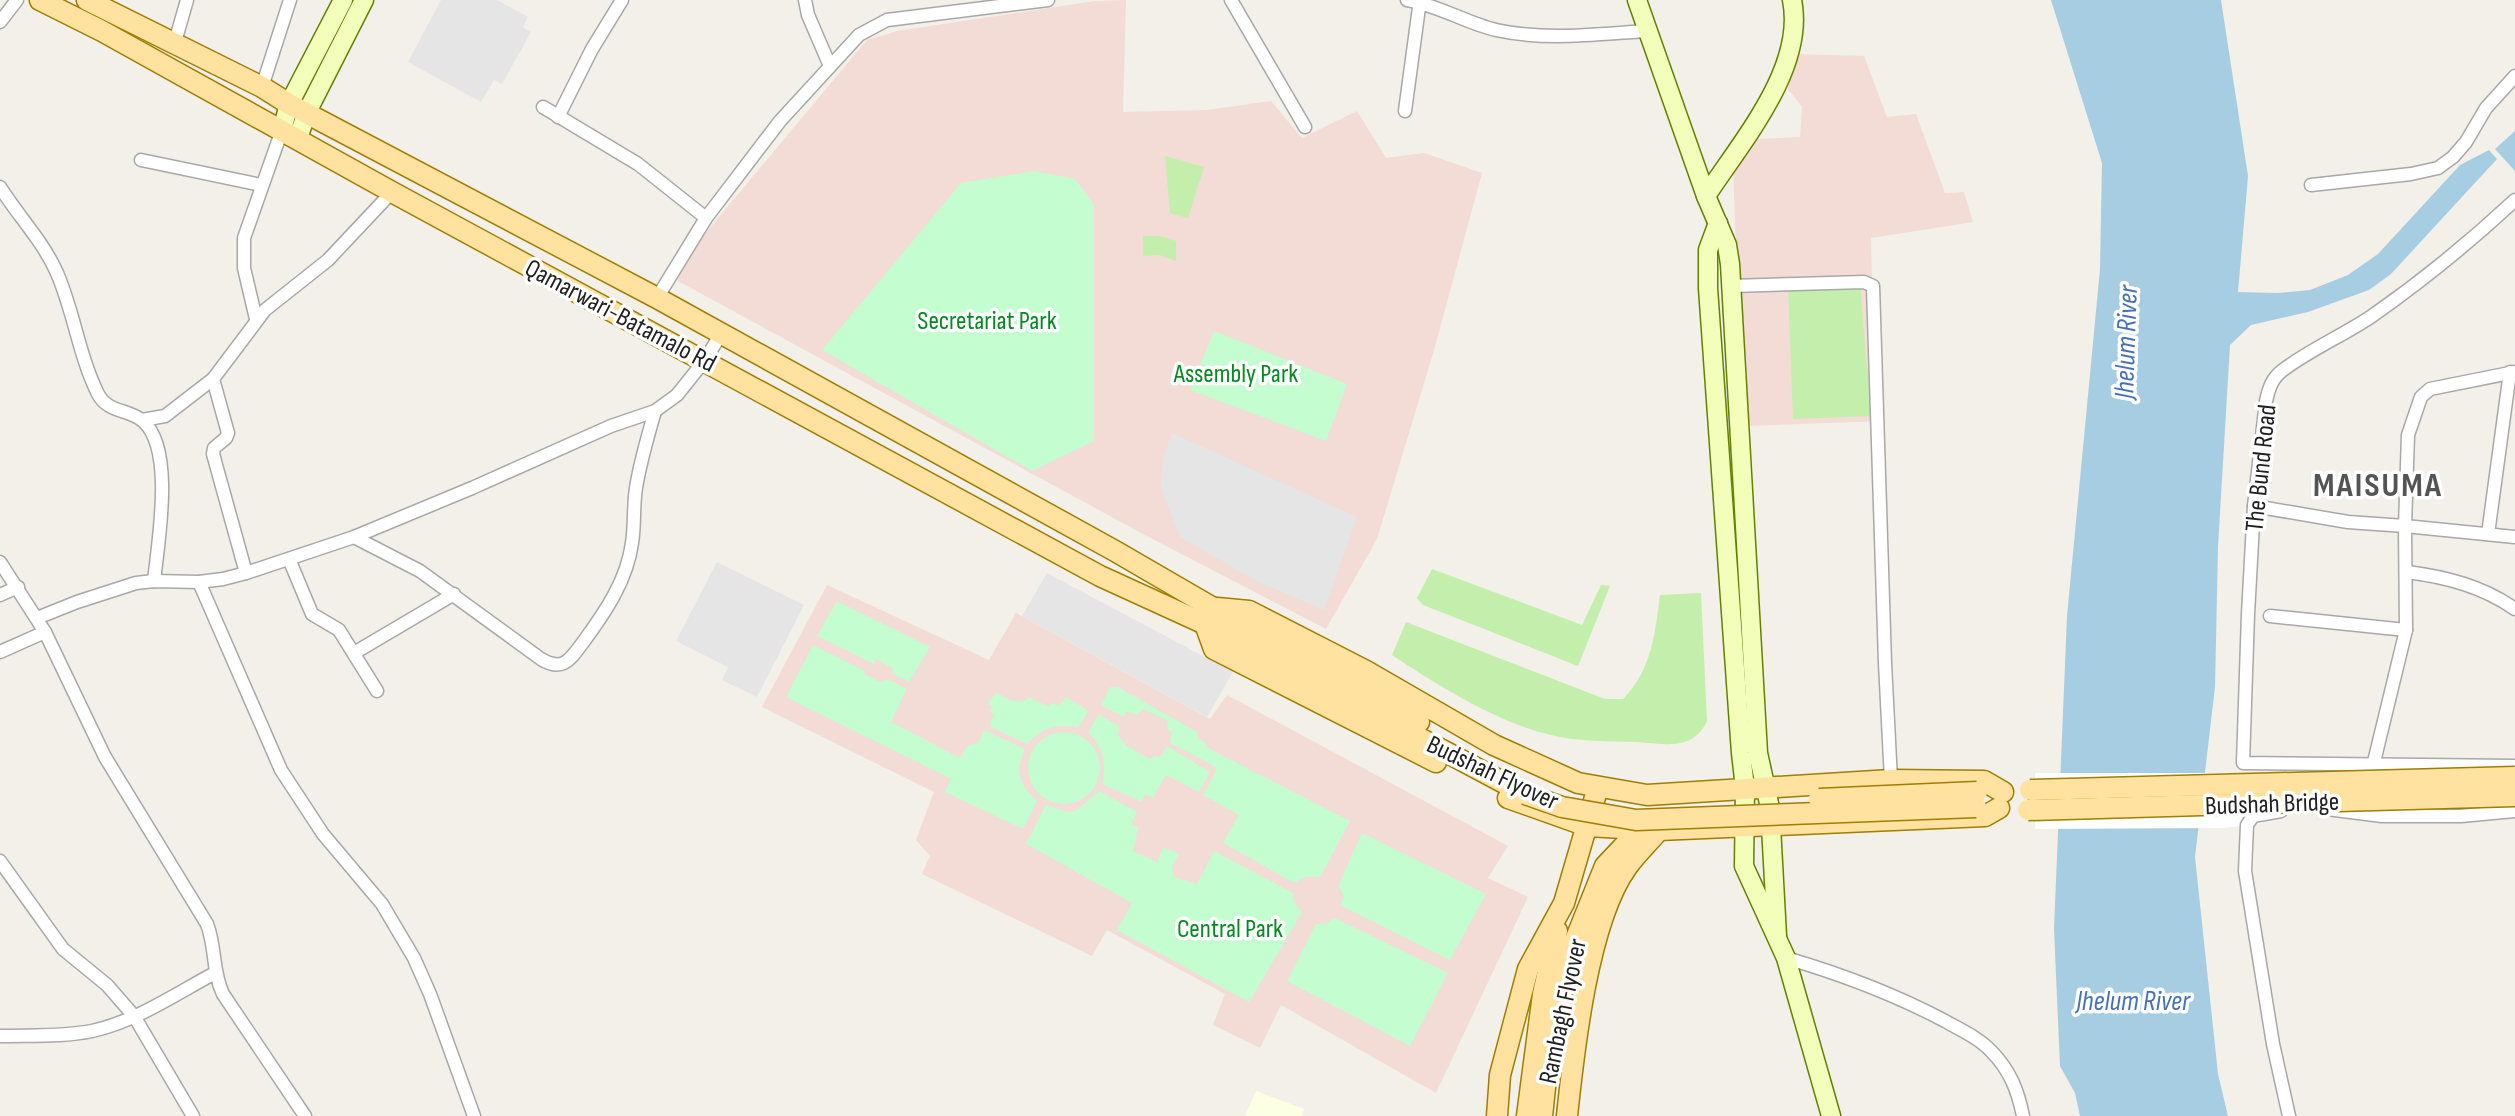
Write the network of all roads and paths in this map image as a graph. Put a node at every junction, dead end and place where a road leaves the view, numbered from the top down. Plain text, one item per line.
1 (17, 0) edge
2 (40, 0) edge
3 (87, 0) edge
4 (187, 0) edge
5 (290, 0) edge
6 (343, 0) edge
7 (364, 0) edge
8 (805, 0) edge
9 (1048, 0) edge
10 (1231, 0) edge
11 (1637, 0) edge
12 (1792, 0) edge
13 (1416, 1) edge
14 (616, 2) edge
15 (0, 22) edge
16 (1647, 31) junction
17 (175, 42) junction
18 (830, 66) junction
19 (2515, 76) edge
20 (262, 87) junction
21 (543, 107) dead end
22 (298, 108) junction
23 (1405, 111) dead end
24 (558, 117) junction
25 (1305, 127) dead end
26 (290, 134) junction
27 (141, 160) dead end
28 (261, 185) junction
29 (2311, 185) dead end
30 (0, 187) edge
31 (392, 192) junction
32 (1706, 196) junction
33 (2515, 200) edge
34 (706, 218) junction
35 (1718, 223) junction
36 (1732, 286) junction
37 (657, 298) junction
38 (256, 319) junction
39 (721, 334) junction
40 (705, 360) junction
41 (2512, 372) edge
42 (213, 379) junction
43 (655, 411) junction
44 (142, 420) junction
45 (2254, 506) junction
46 (2405, 526) junction
47 (2488, 534) junction
48 (354, 537) junction
49 (2515, 537) edge
50 (289, 559) junction
51 (0, 562) edge
52 (2407, 572) junction
53 (246, 573) junction
54 (154, 581) junction
55 (199, 582) junction
56 (18, 587) junction
57 (454, 594) junction
58 (0, 595) edge
59 (2515, 609) edge
60 (1209, 616) junction
61 (2270, 616) dead end
62 (37, 618) junction
63 (2406, 630) junction
64 (45, 632) junction
65 (0, 652) edge
66 (354, 653) junction
67 (377, 691) dead end
68 (2373, 766) junction
69 (2515, 766) edge
70 (2515, 777) edge
71 (1891, 780) junction
72 (1598, 787) junction
73 (1755, 787) junction
74 (2515, 796) edge
75 (2001, 800) junction
76 (2029, 800) junction
77 (2515, 811) edge
78 (1587, 826) junction
79 (1744, 826) junction
80 (1770, 827) junction
81 (1650, 830) junction
82 (0, 861) edge
83 (1564, 903) junction
84 (1597, 936) junction
85 (1777, 936) junction
86 (1786, 958) junction
87 (215, 973) junction
88 (134, 1016) junction
89 (1555, 1023) junction
90 (0, 1036) edge
91 (193, 1116) edge
92 (305, 1116) edge
93 (474, 1116) edge
94 (1497, 1116) edge
95 (1527, 1116) edge
96 (1542, 1116) edge
97 (1567, 1116) edge
98 (1831, 1116) edge
99 (2023, 1116) edge
100 (2289, 1116) edge

1 - 15 street
2 - 26 main road, Qamarwari-Batamalo Rd
3 - 17 main road, Qamarwari-Batamalo Rd
4 - 17 street
5 - 20 street
6 - 22 main road
7 - 22 main road
8 - 18 street
9 - 18 street
10 - 25 street
11 - 16 main road
12 - 32 main road
13 - 16 street
13 - 23 street
14 - 24 street
16 - 32 main road
17 - 20 main road, Qamarwari-Batamalo Rd
18 - 34 street
19 - 29 street
20 - 22 main road, Qamarwari-Batamalo Rd
21 - 24 street
22 - 26 main road
22 - 37 main road, Qamarwari-Batamalo Rd
24 - 34 street
26 - 28 street
26 - 31 main road, Qamarwari-Batamalo Rd
27 - 28 street
28 - 38 street
30 - 44 street
31 - 38 street
31 - 40 main road, Qamarwari-Batamalo Rd
32 - 35 main road
33 - 45 street, The Bund Road
34 - 37 street
35 - 36 main road
35 - 73 main road
36 - 71 street
36 - 73 main road
37 - 39 main road, Qamarwari-Batamalo Rd
38 - 42 street
39 - 40 street
39 - 60 main road, Qamarwari-Batamalo Rd
40 - 43 street
40 - 60 main road, Qamarwari-Batamalo Rd
41 - 46 street
41 - 47 street
42 - 44 street
42 - 53 street
43 - 48 street
43 - 57 street
44 - 54 street
45 - 46 street
45 - 68 street, The Bund Road
46 - 47 street
46 - 52 street
47 - 49 street
48 - 50 street
48 - 57 street
50 - 53 street
50 - 66 street
51 - 56 street
52 - 59 street
52 - 63 street
53 - 55 street
54 - 55 street
54 - 62 street
55 - 93 street
56 - 58 street
56 - 62 street
57 - 66 street
60 - 72 main road
60 - 75 main road, Budshah Flyover, bridge
60 - 78 main road
61 - 63 street
62 - 64 street
63 - 68 street
64 - 65 street
64 - 87 street
66 - 67 street
68 - 69 street
70 - 76 main road, Budshah Bridge, bridge
71 - 73 main road
71 - 75 main road
72 - 73 main road
72 - 78 main road
73 - 79 main road
73 - 80 main road
74 - 76 main road, Budshah Bridge, bridge
75 - 76 main road
75 - 80 main road
77 - 100 street
78 - 81 main road
78 - 83 main road
79 - 80 main road
79 - 81 main road
79 - 85 main road
80 - 85 main road
81 - 84 main road
81 - 89 main road, Rambagh Flyover
82 - 88 street
83 - 94 main road
83 - 95 main road, Rambagh Flyover
84 - 89 main road
84 - 97 main road
85 - 86 main road
86 - 98 main road
86 - 99 street
87 - 88 street
87 - 92 street
88 - 90 street
88 - 91 street
89 - 96 main road, Rambagh Flyover

